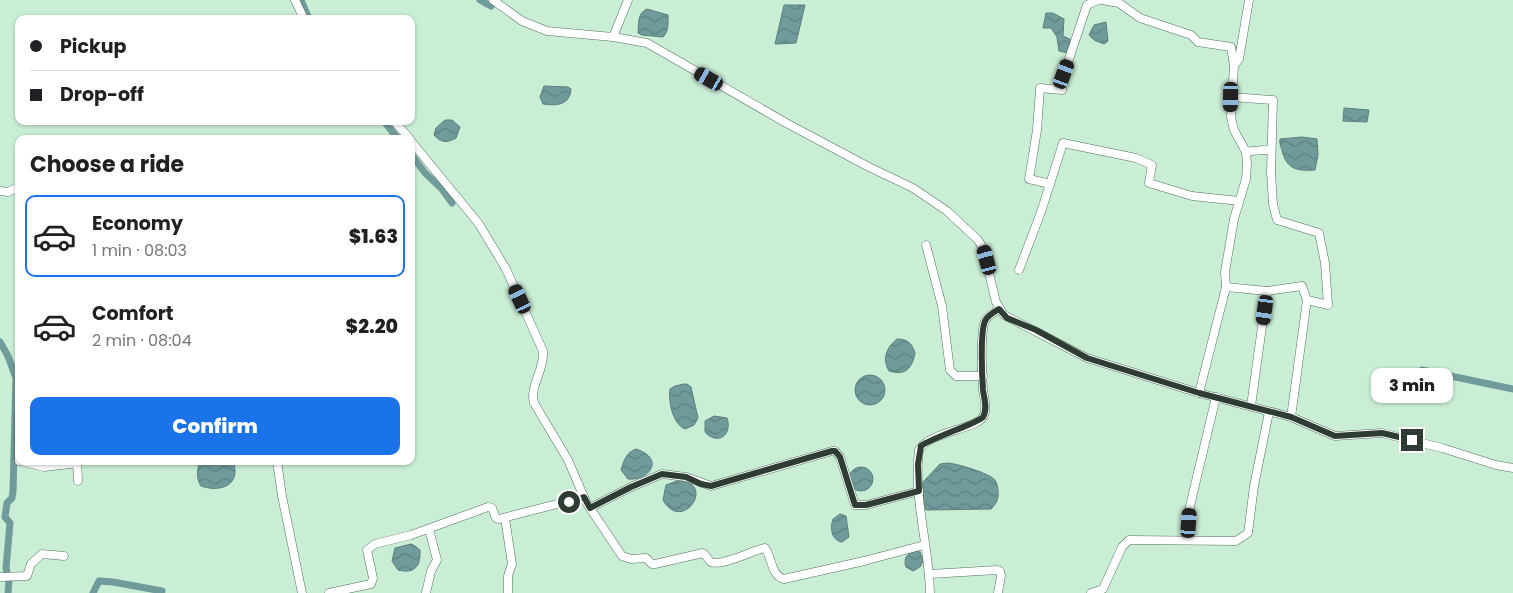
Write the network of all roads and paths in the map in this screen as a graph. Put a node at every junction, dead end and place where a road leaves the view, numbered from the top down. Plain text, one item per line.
1 (295, 0) edge
2 (493, 0) edge
3 (628, 0) edge
4 (1100, 0) edge
5 (1249, 0) edge
6 (302, 15) edge
7 (613, 37) junction
8 (1234, 66) junction
9 (1231, 97) junction
10 (397, 125) edge
11 (406, 135) edge
12 (415, 146) edge
13 (1271, 149) junction
14 (1246, 152) junction
15 (1050, 184) junction
16 (15, 188) edge
17 (0, 191) edge
18 (1239, 201) junction
19 (926, 245) dead end
20 (1019, 270) dead end
21 (1226, 287) junction
22 (1267, 291) junction
23 (1308, 300) junction
24 (997, 311) junction
25 (983, 376) junction
26 (1199, 393) junction
27 (1216, 397) junction
28 (1251, 406) junction
29 (1268, 412) junction
30 (1291, 417) junction
31 (36, 465) edge
32 (58, 465) edge
33 (78, 465) edge
34 (278, 465) edge
35 (1513, 468) edge
36 (78, 481) dead end
37 (919, 491) junction
38 (584, 497) junction
39 (590, 508) junction
40 (505, 518) junction
41 (429, 529) junction
42 (1188, 540) junction
43 (924, 545) junction
44 (64, 556) dead end
45 (930, 574) junction
46 (2, 578) edge
47 (302, 593) edge
48 (329, 593) edge
49 (426, 593) edge
50 (508, 593) edge
51 (930, 593) edge
52 (998, 593) edge
53 (1091, 593) edge

1 - 6 street
2 - 7 street
3 - 7 street
4 - 8 street
4 - 15 street
5 - 8 street
7 - 24 street
8 - 9 street
9 - 13 street
9 - 14 street
10 - 11 street
12 - 38 street
13 - 14 street
13 - 23 street
14 - 18 street
15 - 18 street
15 - 20 street
16 - 17 street
18 - 21 street
19 - 25 street
21 - 22 street
21 - 26 street
22 - 23 street
22 - 28 street
23 - 30 street
24 - 25 street
24 - 26 street
25 - 37 street
26 - 27 street
27 - 28 street
27 - 42 street
28 - 29 street
29 - 30 street
29 - 42 street
30 - 35 street
31 - 32 street
33 - 36 street
34 - 47 street
37 - 39 street
37 - 43 street
38 - 39 street
38 - 40 street
39 - 43 street
40 - 41 street
40 - 50 street
41 - 48 street
41 - 49 street
42 - 53 street
43 - 45 street
44 - 46 street
45 - 51 street
45 - 52 street

